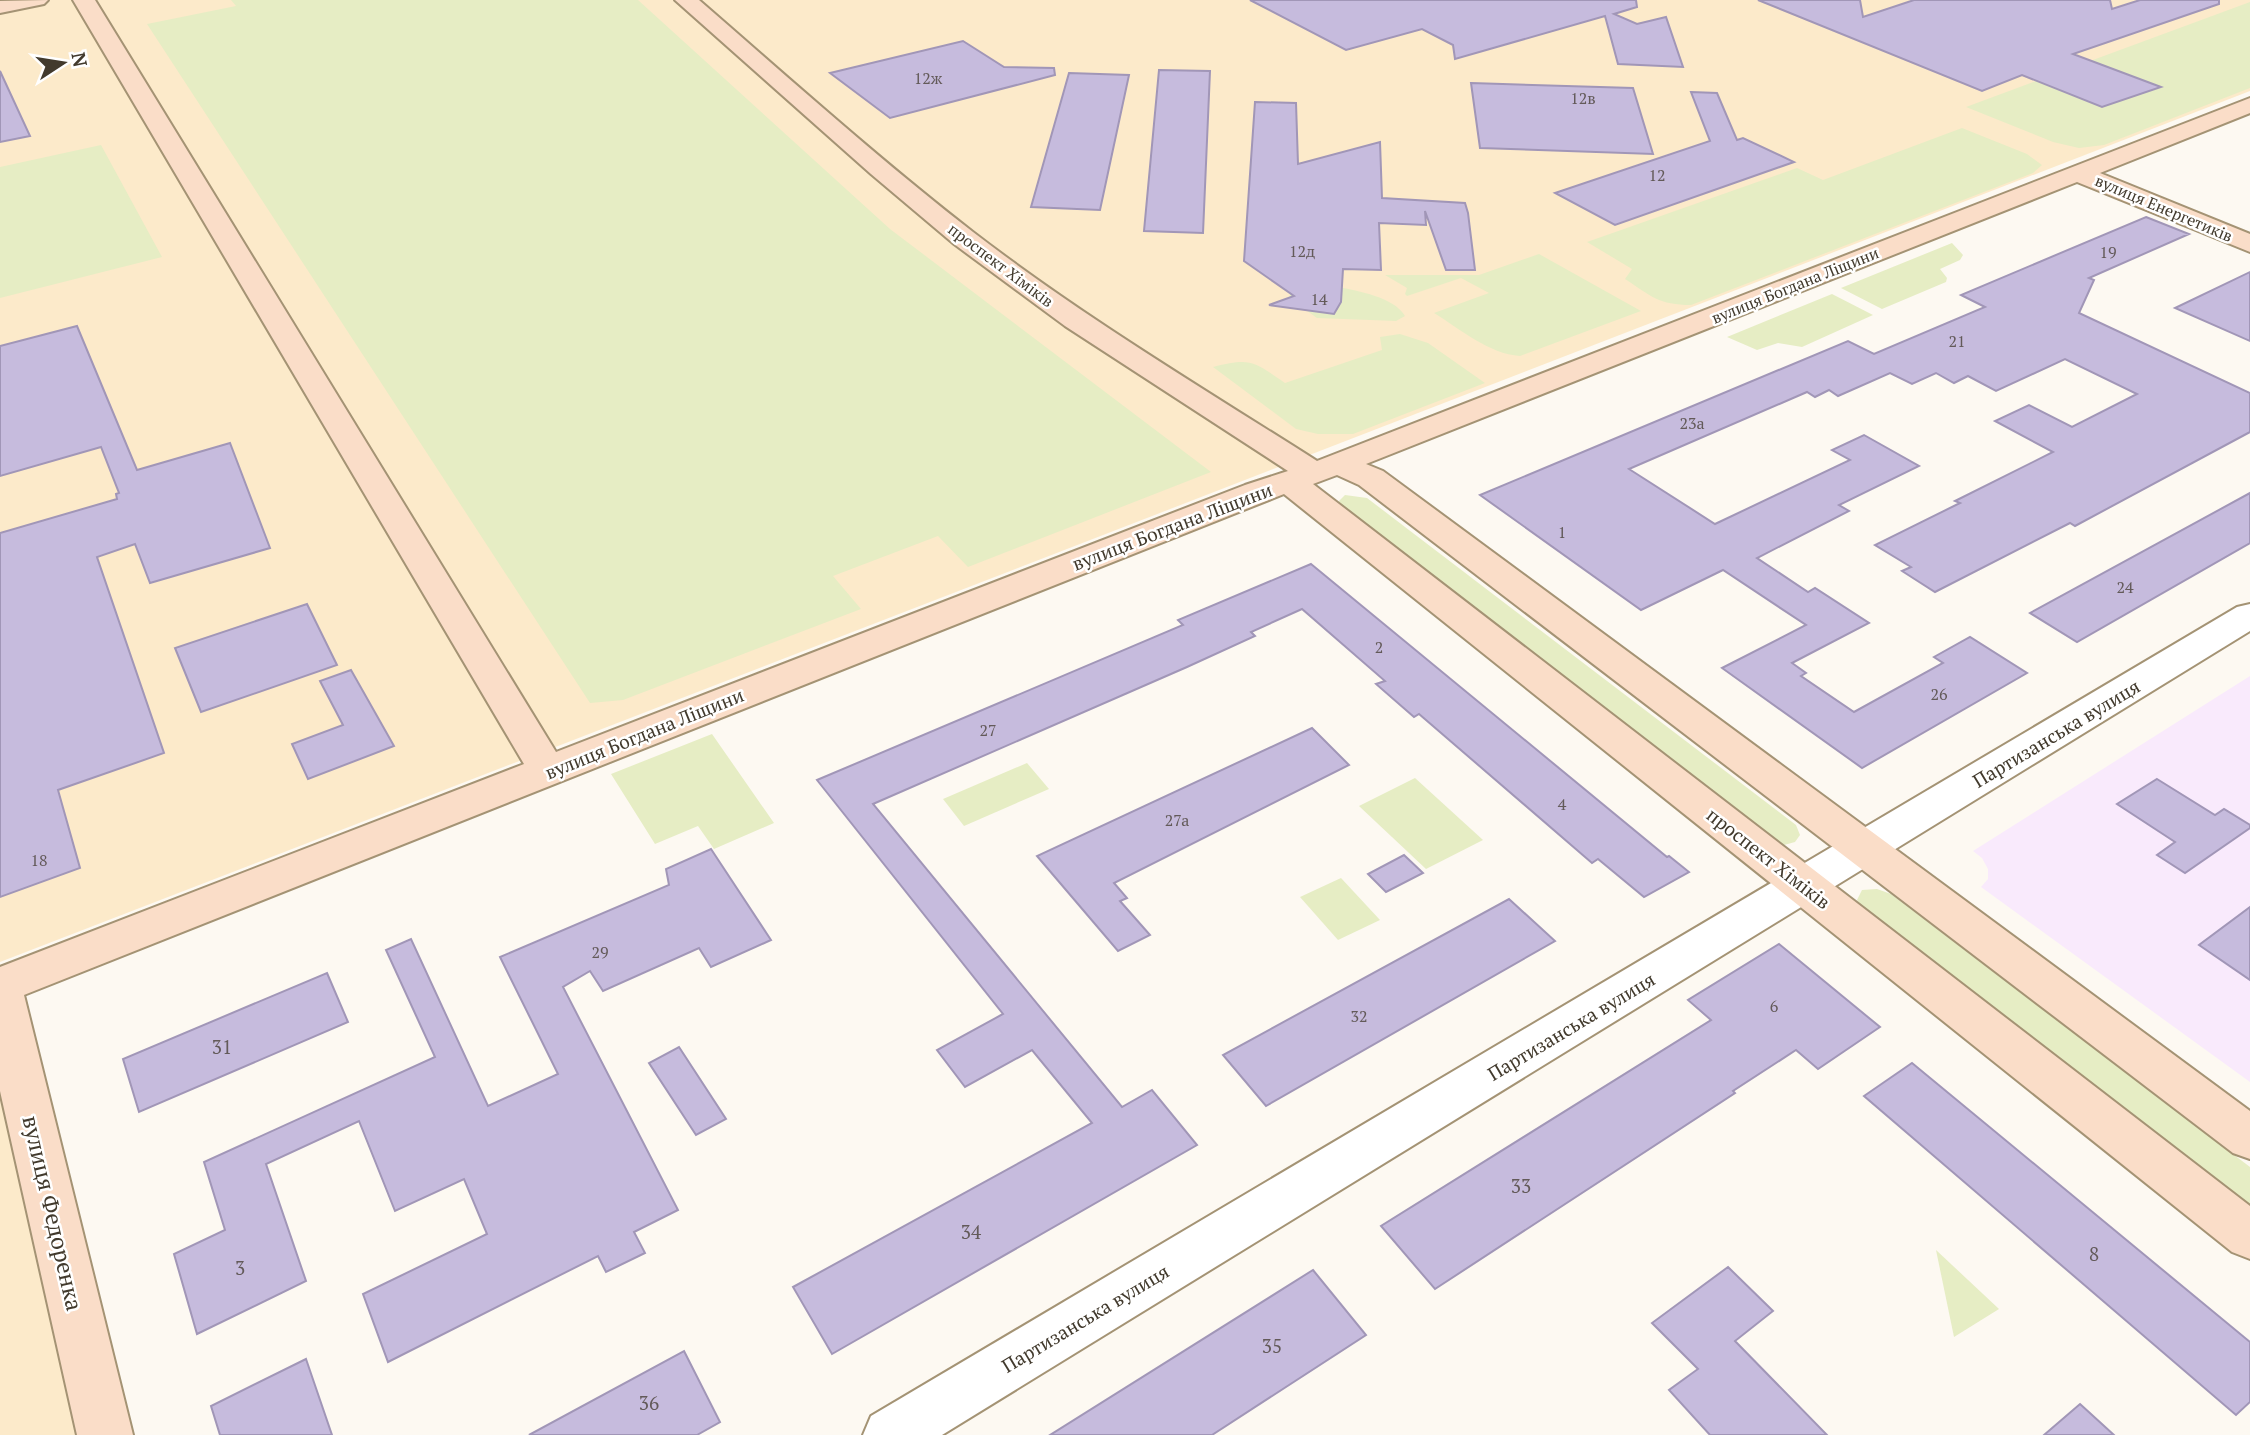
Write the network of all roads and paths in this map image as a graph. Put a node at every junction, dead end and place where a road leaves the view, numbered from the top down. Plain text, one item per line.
1 (37, 0) edge
2 (84, 0) edge
3 (670, 0) edge
4 (686, 0) edge
5 (0, 7) edge
6 (711, 25) junction
7 (2250, 105) edge
8 (2078, 173) junction
9 (2250, 244) edge
10 (1313, 473) junction
11 (2250, 615) edge
12 (548, 771) junction
13 (1864, 849) junction
14 (1804, 886) junction
15 (0, 988) edge
16 (2250, 1138) edge
17 (2250, 1236) edge
18 (105, 1435) edge
19 (891, 1435) edge

1 - 5 main road
2 - 12 main road
3 - 6 main road, проспект Хіміків
4 - 6 main road, проспект Хіміків
6 - 10 main road, проспект Хіміків
7 - 8 main road, вулиця Богдана Ліщини
8 - 9 main road, вулиця Енергетиків
8 - 10 main road, вулиця Богдана Ліщини
10 - 12 main road, вулиця Богдана Ліщини
10 - 13 main road, проспект Хіміків
10 - 14 main road, проспект Хіміків
11 - 13 street, Партизанська вулиця
12 - 15 main road, вулиця Богдана Ліщини
13 - 14 street, Партизанська вулиця
13 - 16 main road, проспект Хіміків
14 - 17 main road, проспект Хіміків
14 - 19 street, Партизанська вулиця
15 - 18 main road, вулиця Федоренка

